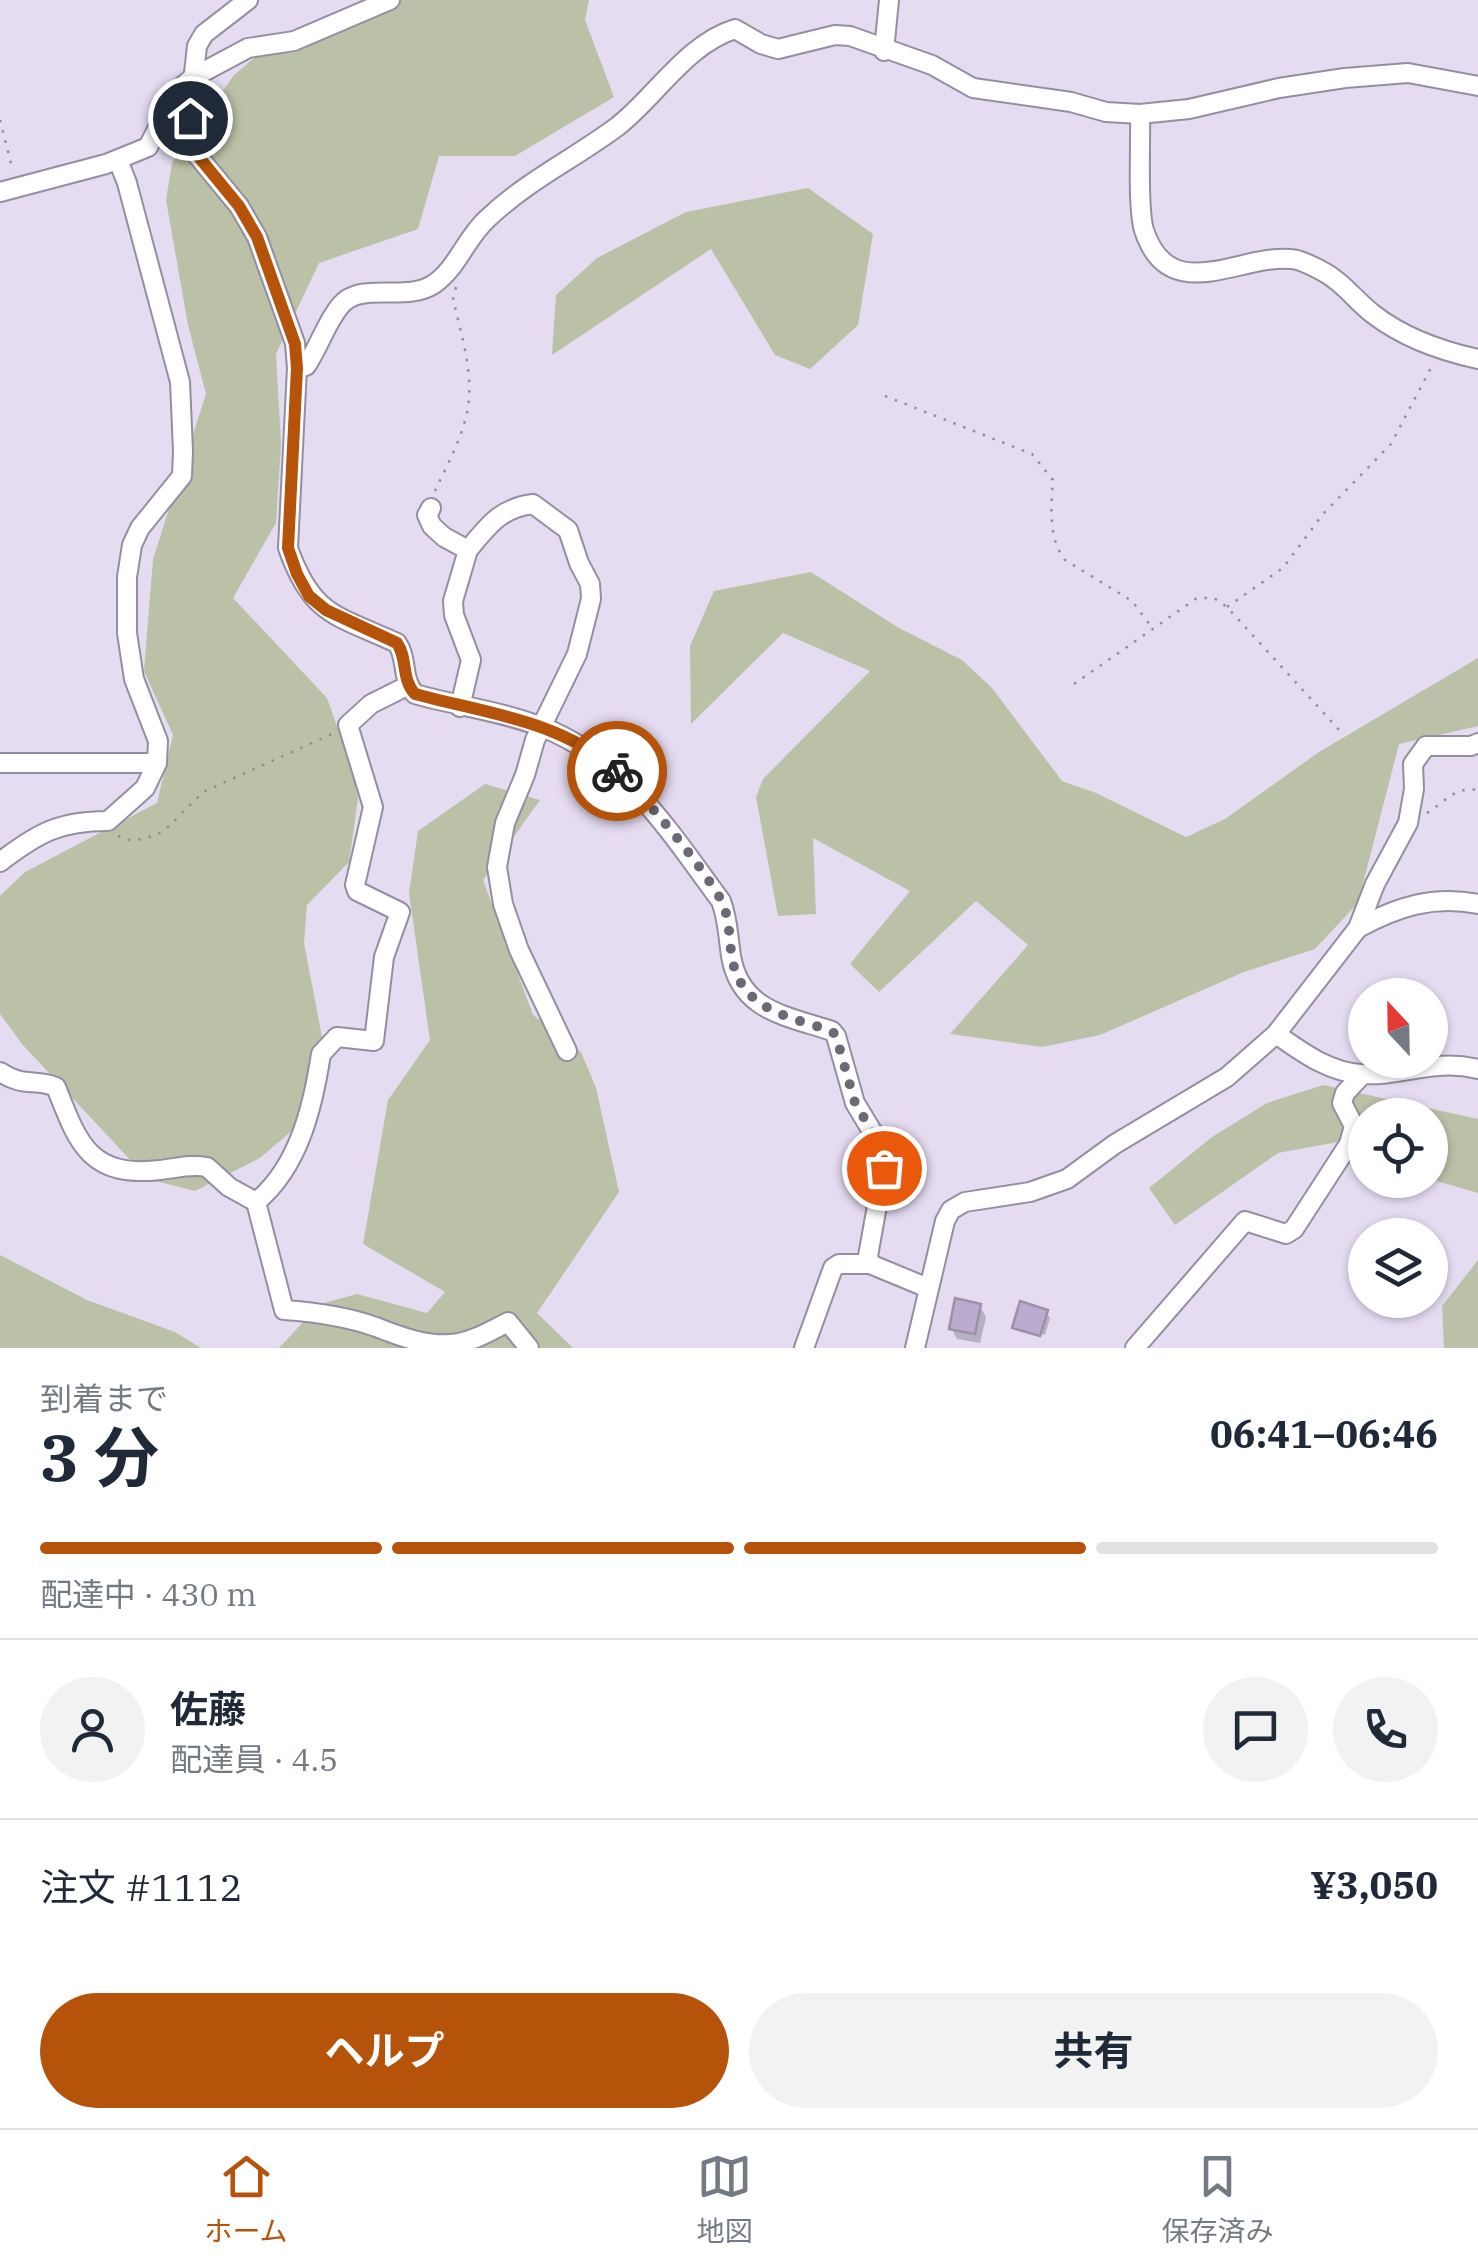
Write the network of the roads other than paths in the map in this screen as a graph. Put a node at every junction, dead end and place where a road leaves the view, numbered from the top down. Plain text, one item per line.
1 (248, 0) edge
2 (390, 0) edge
3 (889, 0) edge
4 (884, 50) junction
5 (192, 78) junction
6 (1478, 86) edge
7 (1140, 114) junction
8 (118, 160) junction
9 (9, 190) edge
10 (1478, 359) edge
11 (297, 368) junction
12 (430, 508) road end
13 (468, 550) junction
14 (407, 686) junction
15 (460, 706) junction
16 (542, 727) junction
17 (1478, 743) edge
18 (0, 763) edge
19 (157, 763) junction
20 (0, 862) edge
21 (1478, 904) edge
22 (1358, 928) junction
23 (1276, 1034) junction
24 (567, 1050) dead end
25 (1448, 1063) edge
26 (1478, 1069) edge
27 (1348, 1071) edge
28 (0, 1072) edge
29 (1359, 1078) edge
30 (256, 1202) junction
31 (870, 1264) junction
32 (928, 1288) junction
33 (529, 1348) edge
34 (804, 1348) edge
35 (915, 1348) edge
36 (1135, 1348) edge

1 - 5 street
2 - 5 street
3 - 4 street
4 - 7 street
4 - 11 street
5 - 8 street
5 - 11 street
6 - 7 street
7 - 10 street
8 - 9 street
8 - 19 street
11 - 14 street
12 - 13 street
13 - 15 street
13 - 16 street
14 - 15 street
14 - 30 street
15 - 16 street
16 - 24 street
16 - 31 street
17 - 22 street
18 - 19 street
19 - 20 street
21 - 22 street
22 - 23 street
23 - 27 street
23 - 32 street
25 - 26 street
28 - 30 street
29 - 36 street
30 - 33 street
31 - 32 street
31 - 34 street
32 - 35 street

